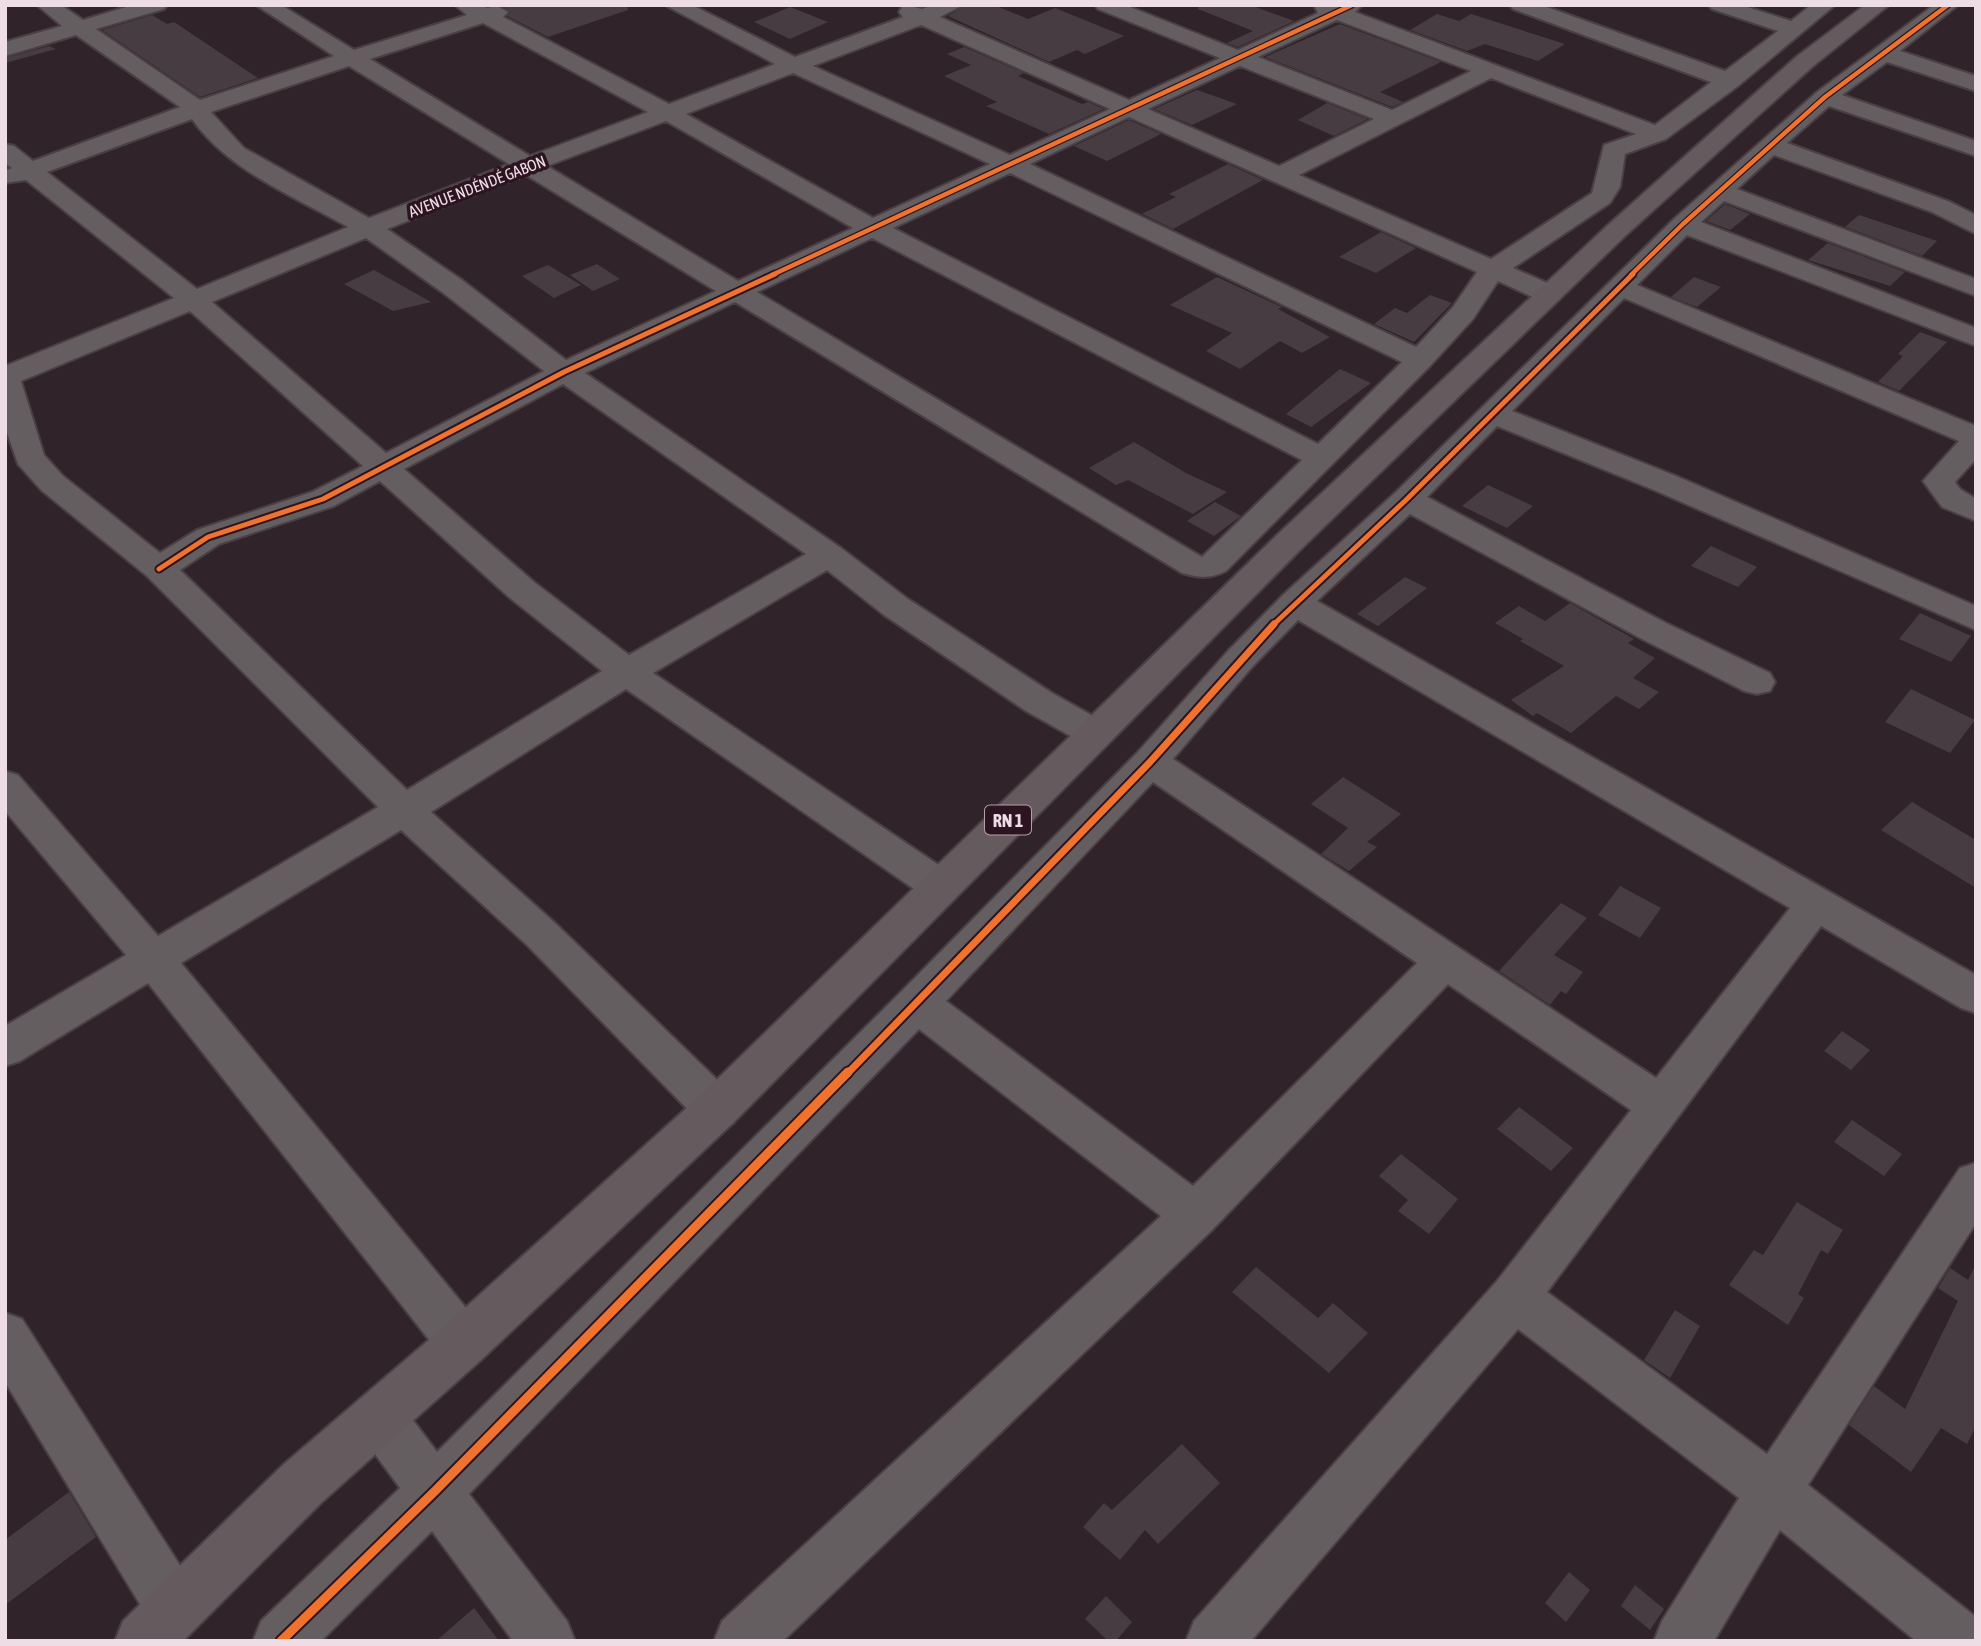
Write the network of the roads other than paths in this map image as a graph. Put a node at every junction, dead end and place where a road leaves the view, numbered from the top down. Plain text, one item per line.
1 (47, 5) edge
2 (157, 5) edge
3 (267, 5) edge
4 (519, 5) edge
5 (675, 5) edge
6 (895, 5) edge
7 (953, 5) edge
8 (1105, 5) edge
9 (1520, 5) edge
10 (1719, 5) edge
11 (1825, 5) edge
12 (1879, 5) edge
13 (1336, 8) edge
14 (476, 10) edge
15 (1953, 10) edge
16 (923, 17) junction
17 (79, 26) junction
18 (1793, 29) junction
19 (5, 49) edge
20 (1883, 53) junction
21 (350, 57) junction
22 (1238, 60) junction
23 (795, 66) junction
24 (1490, 70) junction
25 (1730, 81) junction
26 (1976, 84) edge
27 (1825, 97) junction
28 (197, 109) junction
29 (1130, 109) junction
30 (667, 113) junction
31 (1393, 118) junction
32 (1658, 134) junction
33 (1772, 146) junction
34 (1976, 149) edge
35 (1010, 164) junction
36 (532, 165) junction
37 (14, 166) edge
38 (1279, 175) junction
39 (1720, 191) junction
40 (1683, 224) junction
41 (1976, 226) edge
42 (368, 228) junction
43 (872, 228) junction
44 (1492, 270) junction
45 (1620, 287) junction
46 (1976, 288) edge
47 (737, 291) junction
48 (1549, 295) junction
49 (194, 300) junction
50 (1976, 338) edge
51 (1420, 360) junction
52 (565, 372) junction
53 (6, 376) edge
54 (1491, 413) junction
55 (1976, 439) edge
56 (1320, 457) junction
57 (383, 467) junction
58 (1407, 499) junction
59 (1976, 511) edge
60 (829, 555) junction
61 (159, 569) junction
62 (1295, 603) junction
63 (1976, 619) edge
64 (626, 672) junction
65 (1757, 682) dead end
66 (1096, 734) junction
67 (1150, 762) junction
68 (5, 785) edge
69 (404, 810) junction
70 (941, 887) junction
71 (1816, 903) junction
72 (152, 958) junction
73 (1446, 960) junction
74 (1976, 996) edge
75 (917, 1003) junction
76 (5, 1048) edge
77 (1660, 1105) junction
78 (717, 1109) junction
79 (1976, 1183) edge
80 (1195, 1215) junction
81 (1514, 1297) junction
82 (5, 1336) edge
83 (463, 1343) junction
84 (379, 1417) junction
85 (435, 1491) junction
86 (1773, 1491) junction
87 (159, 1625) edge
88 (281, 1641) edge
89 (547, 1641) edge
90 (742, 1641) edge
91 (1214, 1641) edge
92 (1682, 1641) edge
93 (1961, 1641) edge

1 - 17 street
2 - 17 street
3 - 21 street
4 - 14 street
5 - 23 street
6 - 16 street
7 - 16 street, AVENUE NDÉNDÉ GABON
8 - 22 street
9 - 25 street
10 - 18 street
11 - 18 street
12 - 48 highway, RN 1
13 - 22 street
13 - 24 street
14 - 21 street
14 - 30 street
15 - 20 street
16 - 23 street, AVENUE NDÉNDÉ GABON
16 - 29 street
17 - 19 street
17 - 28 street
18 - 25 street
20 - 26 street
20 - 27 street
21 - 28 street
21 - 36 street
22 - 29 street
22 - 31 street
23 - 30 street, AVENUE NDÉNDÉ GABON
23 - 35 street
24 - 31 street
24 - 32 street
25 - 32 street
27 - 33 street
27 - 34 street
28 - 37 street
28 - 42 street
29 - 35 street
29 - 38 street
30 - 36 street, AVENUE NDÉNDÉ GABON
30 - 43 street
31 - 38 street
32 - 44 street
33 - 39 street
33 - 41 street
35 - 43 street
35 - 51 street
36 - 42 street, AVENUE NDÉNDÉ GABON
36 - 47 street
37 - 49 street
38 - 44 street
39 - 40 street
39 - 46 street
40 - 45 street
40 - 50 street
42 - 49 street, AVENUE NDÉNDÉ GABON
42 - 52 street
43 - 47 street
43 - 56 street
44 - 48 street
44 - 51 street
45 - 54 street
45 - 55 street
47 - 52 street
47 - 56 street
48 - 66 highway, RN 1
49 - 53 street, AVENUE NDÉNDÉ GABON
49 - 57 street
51 - 56 street
52 - 57 street
52 - 60 street
53 - 61 street
54 - 58 street
54 - 63 street
55 - 59 street
57 - 61 street
57 - 64 street
58 - 62 street
58 - 65 street
60 - 64 street
60 - 66 street
61 - 69 street
62 - 67 street
62 - 71 street
64 - 69 street
64 - 70 street
66 - 70 highway, RN 1
67 - 73 street
67 - 75 street
68 - 72 street
69 - 72 street
69 - 78 street
70 - 78 highway, RN 1
71 - 74 street
71 - 77 street
72 - 76 street
72 - 83 street
73 - 77 street
73 - 80 street
75 - 80 street
75 - 85 street
77 - 81 street
78 - 83 highway, RN 1
79 - 86 street
80 - 90 street
81 - 86 street
81 - 91 street
82 - 87 street
83 - 84 highway, RN 1
84 - 85 street
84 - 87 highway, RN 1
85 - 88 street
85 - 89 street
86 - 92 street
86 - 93 street

